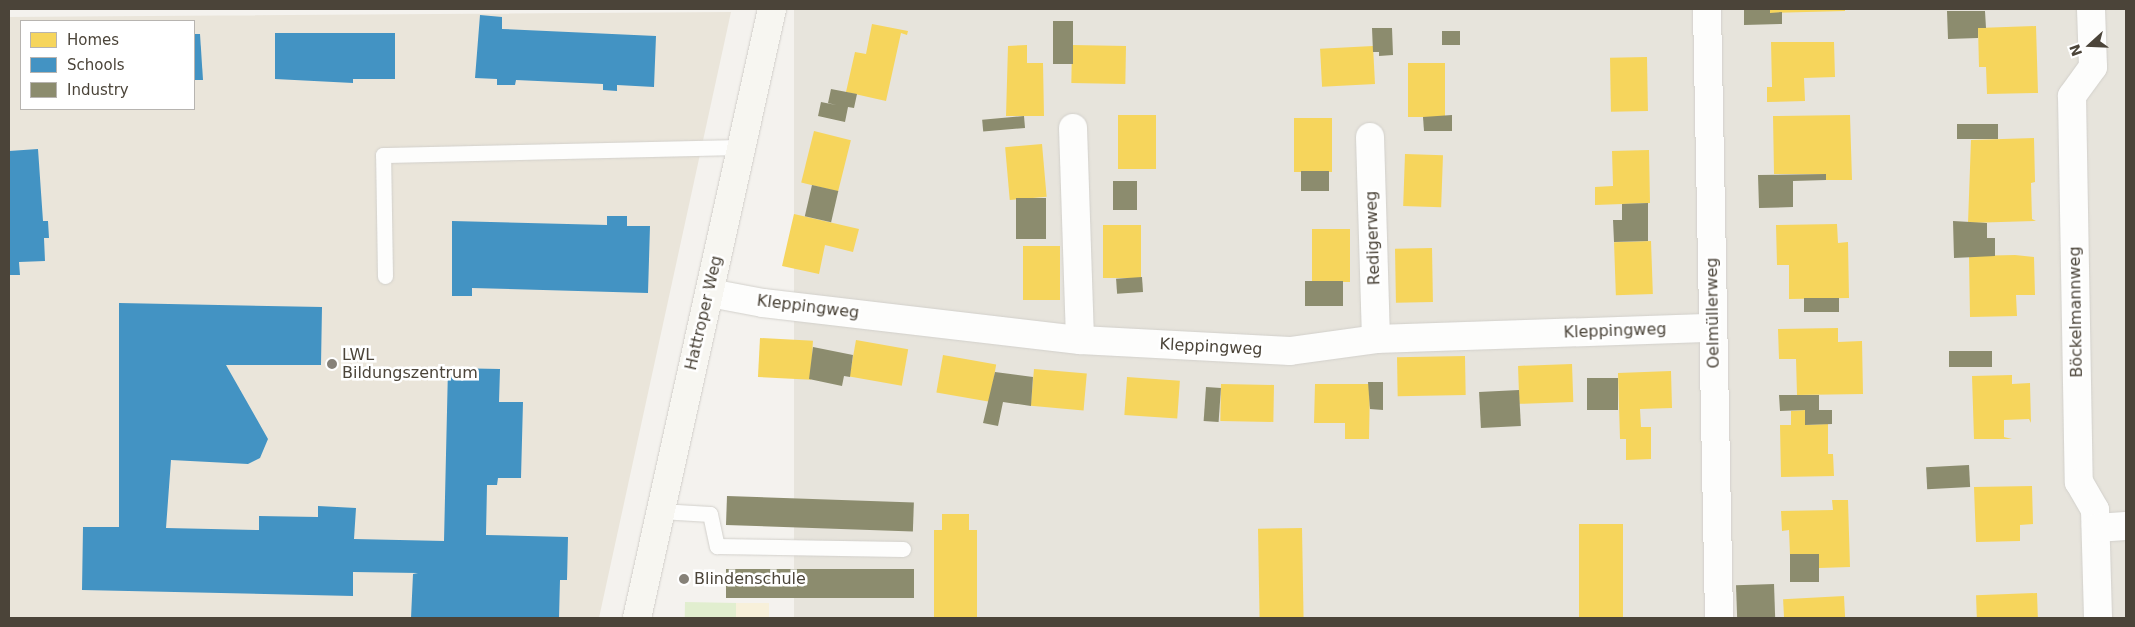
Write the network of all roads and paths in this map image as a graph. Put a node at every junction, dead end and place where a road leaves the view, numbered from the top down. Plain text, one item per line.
1 (772, 9) edge
2 (1707, 9) edge
3 (2091, 9) edge
4 (1073, 128) dead end
5 (1370, 137) dead end
6 (743, 147) junction
7 (385, 276) dead end
8 (710, 293) junction
9 (1713, 328) junction
10 (1376, 339) junction
11 (1080, 340) junction
12 (660, 511) junction
13 (2126, 526) edge
14 (2096, 528) junction
15 (903, 549) dead end
16 (637, 618) edge
17 (1719, 618) edge
18 (2098, 618) edge

1 - 6 main road, Hattroper Weg
2 - 9 street, Oelmüllerweg
3 - 14 street, Böckelmannweg
4 - 11 street
5 - 10 street, Redigerweg
6 - 7 lane
6 - 8 main road, Hattroper Weg
8 - 11 street, Kleppingweg
8 - 12 main road, Hattroper Weg
9 - 10 street, Kleppingweg
9 - 17 street, Oelmüllerweg
10 - 11 street, Kleppingweg
12 - 15 lane
12 - 16 main road, Hattroper Weg
13 - 14 street
14 - 18 street, Böckelmannweg

